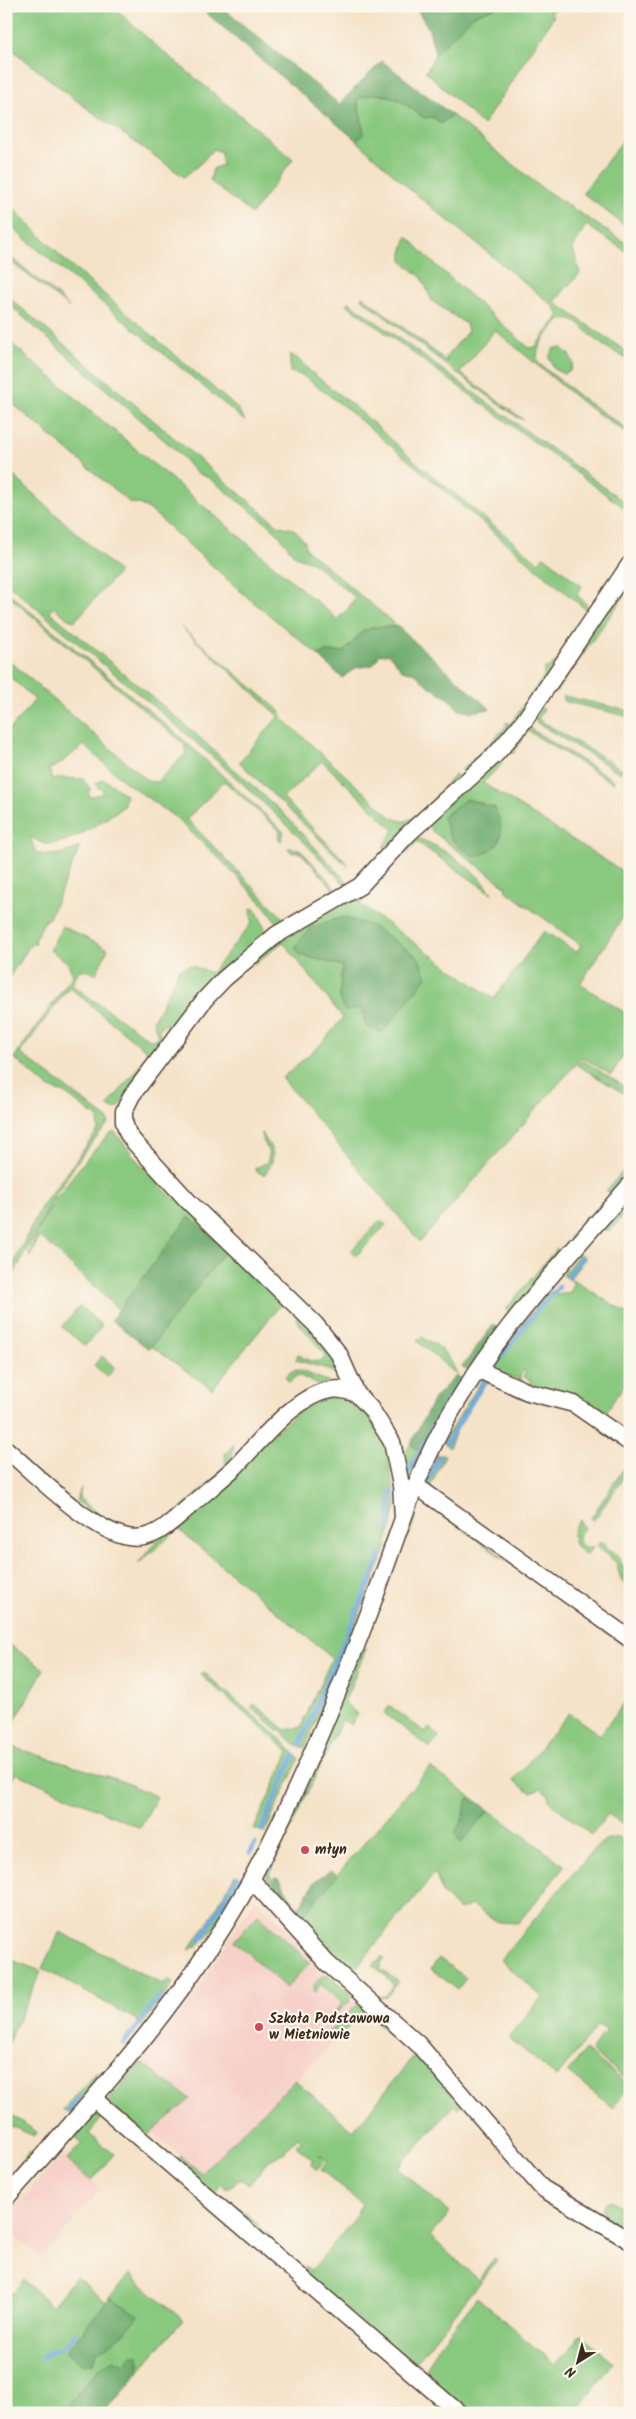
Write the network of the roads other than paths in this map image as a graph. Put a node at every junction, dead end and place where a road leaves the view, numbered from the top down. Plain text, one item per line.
1 (630, 564) edge
2 (630, 1184) edge
3 (479, 1370) junction
4 (357, 1394) junction
5 (630, 1443) edge
6 (6, 1449) edge
7 (415, 1485) junction
8 (403, 1518) junction
9 (630, 1639) edge
10 (251, 1878) junction
11 (94, 2099) junction
12 (6, 2198) edge
13 (630, 2241) edge
14 (459, 2413) edge

1 - 4 street
2 - 3 street
3 - 5 street
3 - 7 street
4 - 6 street
4 - 8 street
7 - 8 street
7 - 9 street
8 - 10 street
10 - 11 street
10 - 13 street
11 - 12 street
11 - 14 street

